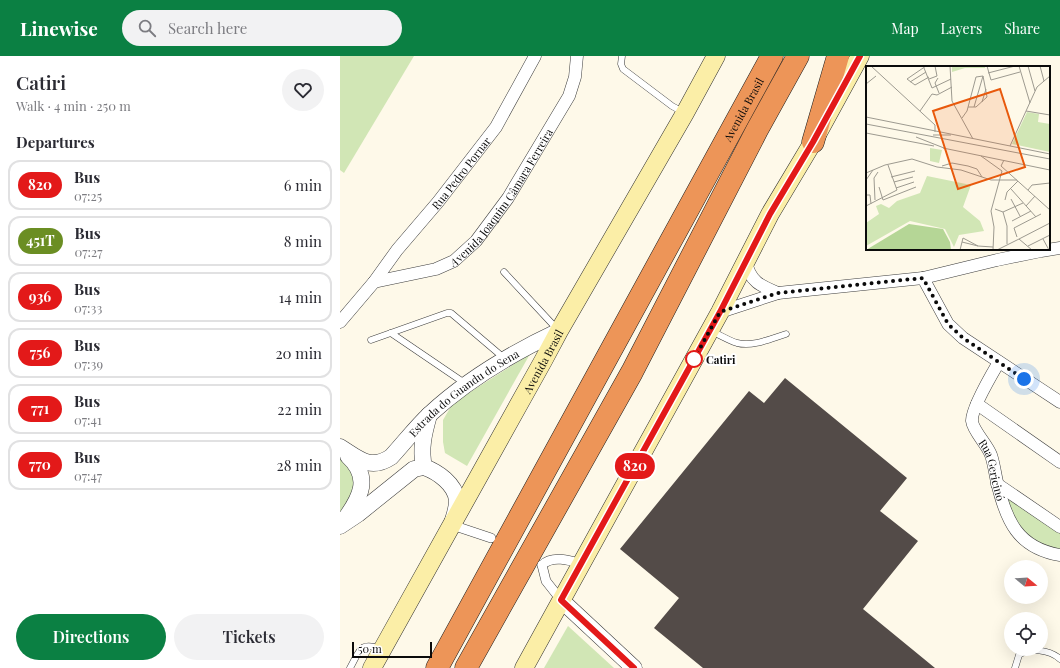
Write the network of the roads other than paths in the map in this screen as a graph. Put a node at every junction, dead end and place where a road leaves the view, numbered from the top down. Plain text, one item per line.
1 (535, 56) edge
2 (577, 56) edge
3 (622, 56) edge
4 (716, 56) edge
5 (772, 56) edge
6 (798, 56) edge
7 (838, 56) edge
8 (860, 56) edge
9 (685, 113) junction
10 (813, 142) junction
11 (1060, 248) edge
12 (1047, 250) edge
13 (1050, 250) edge
14 (746, 262) junction
15 (504, 272) dead end
16 (923, 278) junction
17 (374, 282) junction
18 (778, 293) junction
19 (720, 312) junction
20 (340, 322) edge
21 (710, 330) junction
22 (559, 331) junction
23 (391, 333) junction
24 (786, 334) dead end
25 (371, 340) dead end
26 (505, 358) junction
27 (998, 362) junction
28 (466, 384) junction
29 (1060, 402) edge
30 (977, 404) junction
31 (430, 414) junction
32 (340, 447) edge
33 (1060, 462) edge
34 (424, 467) junction
35 (998, 484) junction
36 (452, 525) junction
37 (340, 526) edge
38 (1060, 527) edge
39 (491, 538) dead end
40 (1060, 555) edge
41 (582, 564) junction
42 (561, 600) junction
43 (383, 650) junction
44 (1060, 660) edge
45 (350, 668) edge
46 (372, 668) edge
47 (437, 668) edge
48 (466, 668) edge
49 (524, 668) edge
50 (634, 668) edge
51 (1015, 668) edge

1 - 17 street, Rua Pedro Pornar
2 - 17 street, Avenida Joaquim Câmara Ferreira
3 - 9 lane
4 - 9 main road, Avenida Brasil
5 - 47 highway, Avenida Brasil
6 - 48 highway, Avenida Brasil
7 - 10 highway
8 - 10 main road
9 - 22 main road, Avenida Brasil
10 - 14 main road
11 - 13 street
12 - 16 street
14 - 18 street
14 - 19 main road
15 - 22 lane
16 - 18 street
16 - 27 street
17 - 20 street, Rua Pedro Pornar
18 - 19 street
19 - 21 main road
21 - 24 lane
21 - 41 main road
22 - 26 street, Estrada do Guandu do Sena
22 - 36 main road, Avenida Brasil
23 - 25 lane
23 - 26 lane
23 - 28 lane
26 - 28 street, Estrada do Guandu do Sena
27 - 29 street
27 - 30 street, Rua Gericinó
28 - 31 street, Estrada do Guandu do Sena
30 - 33 street
30 - 35 street, Rua Gericinó
31 - 32 street, Estrada do Guandu do Sena
31 - 34 street
32 - 37 street
34 - 36 street
34 - 37 street
35 - 38 street
35 - 40 street, Rua Gericinó
36 - 39 street
36 - 43 main road, Avenida Brasil
41 - 42 main road
41 - 42 street
42 - 49 main road
42 - 50 street
43 - 45 lane
43 - 46 main road, Avenida Brasil
44 - 51 lane

